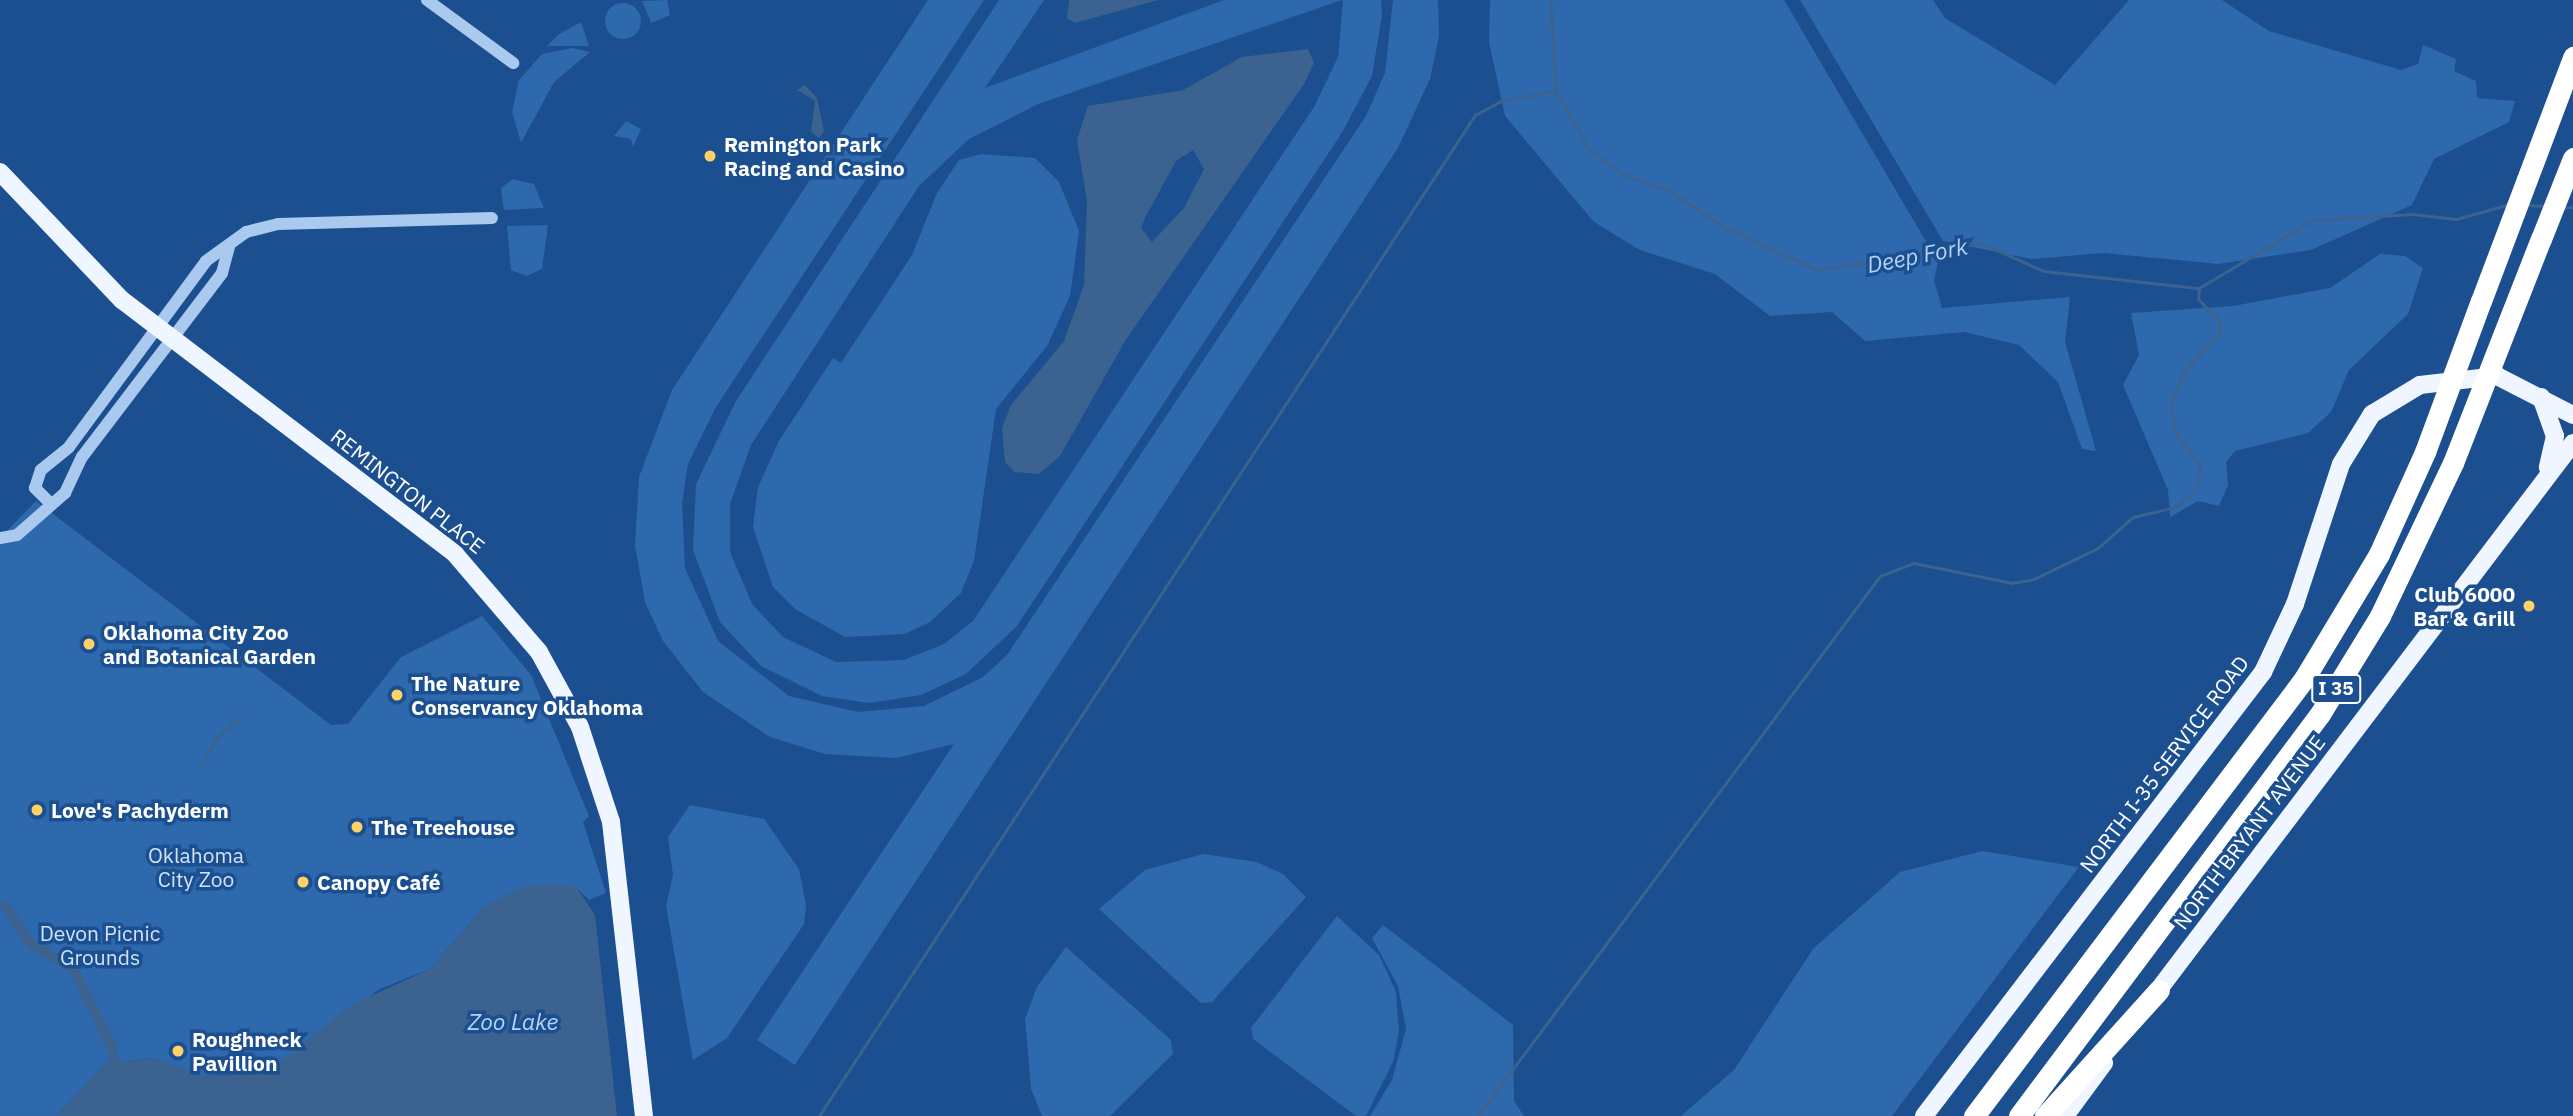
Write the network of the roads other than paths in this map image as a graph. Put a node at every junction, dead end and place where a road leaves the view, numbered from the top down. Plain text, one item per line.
1 (427, 0) edge
2 (2573, 57) edge
3 (513, 63) dead end
4 (2573, 158) edge
5 (0, 172) edge
6 (2573, 176) edge
7 (492, 218) dead end
8 (2541, 239) junction
9 (229, 246) junction
10 (165, 334) junction
11 (2541, 397) junction
12 (2573, 415) edge
13 (2573, 443) edge
14 (2537, 489) junction
15 (51, 504) junction
16 (0, 538) edge
17 (2159, 990) junction
18 (644, 1116) edge
19 (1924, 1116) edge
20 (1974, 1116) edge
21 (2019, 1116) edge
22 (2045, 1116) edge
23 (2065, 1116) edge

1 - 3 street
2 - 20 highway, I 35, bridge
4 - 8 highway, I 35
5 - 10 main road, REMINGTON PLACE
6 - 8 highway
7 - 9 street
8 - 21 highway, I 35, bridge
9 - 10 street
9 - 10 street
10 - 15 street
10 - 15 street
10 - 18 main road, REMINGTON PLACE
11 - 12 main road, NORTH I-35 SERVICE ROAD
11 - 14 main road
11 - 19 main road, NORTH I-35 SERVICE ROAD
13 - 14 main road, NORTH BRYANT AVENUE
14 - 17 main road, NORTH BRYANT AVENUE
15 - 16 street
17 - 22 highway
17 - 23 main road, NORTH BRYANT AVENUE

